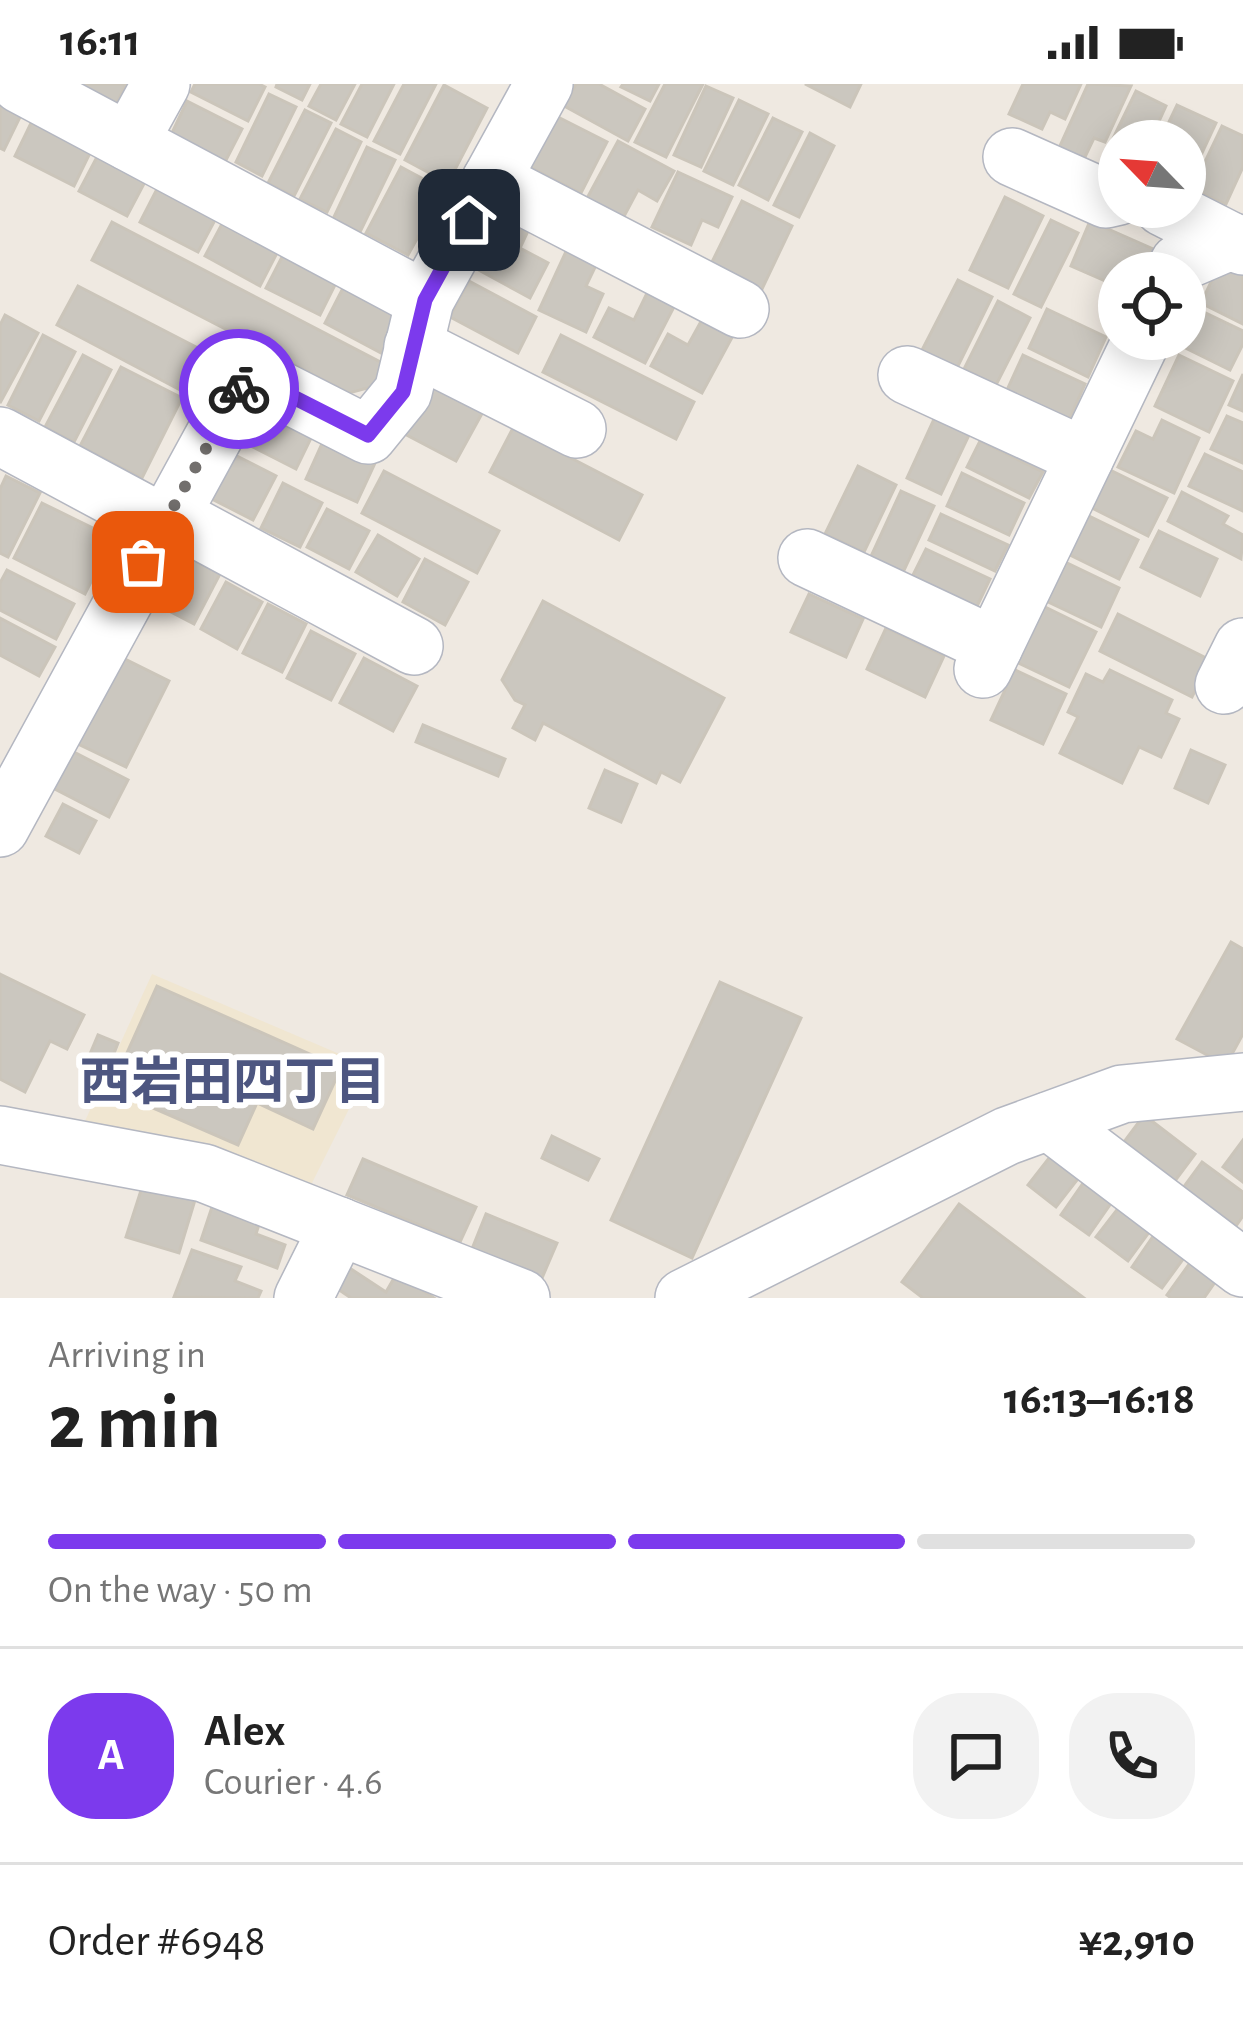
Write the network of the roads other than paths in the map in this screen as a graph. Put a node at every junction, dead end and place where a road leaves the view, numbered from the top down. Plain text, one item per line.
1 (20, 84) edge
2 (161, 84) edge
3 (529, 89) edge
4 (130, 142) junction
5 (1012, 157) dead end
6 (491, 180) junction
7 (1098, 195) edge
8 (1205, 228) edge
9 (1237, 244) edge
10 (1206, 254) edge
11 (740, 309) dead end
12 (419, 323) junction
13 (1132, 360) edge
14 (908, 375) dead end
15 (577, 429) dead end
16 (0, 436) edge
17 (1085, 458) junction
18 (166, 519) junction
19 (807, 558) dead end
20 (414, 646) dead end
21 (0, 828) edge
22 (1243, 1082) edge
23 (1049, 1121) junction
24 (0, 1135) edge
25 (339, 1226) junction
26 (1243, 1268) edge
27 (302, 1298) edge
28 (521, 1298) edge
29 (684, 1298) edge

1 - 4 street
2 - 4 street
3 - 6 street
4 - 12 street
5 - 7 street
6 - 11 street
6 - 12 street
8 - 9 street
9 - 10 street
12 - 15 street
12 - 18 street
13 - 17 street
14 - 17 street
16 - 18 street
17 - 19 street
18 - 20 street
18 - 21 street
22 - 23 street
23 - 26 street
23 - 29 street
24 - 25 street
25 - 27 street
25 - 28 street

